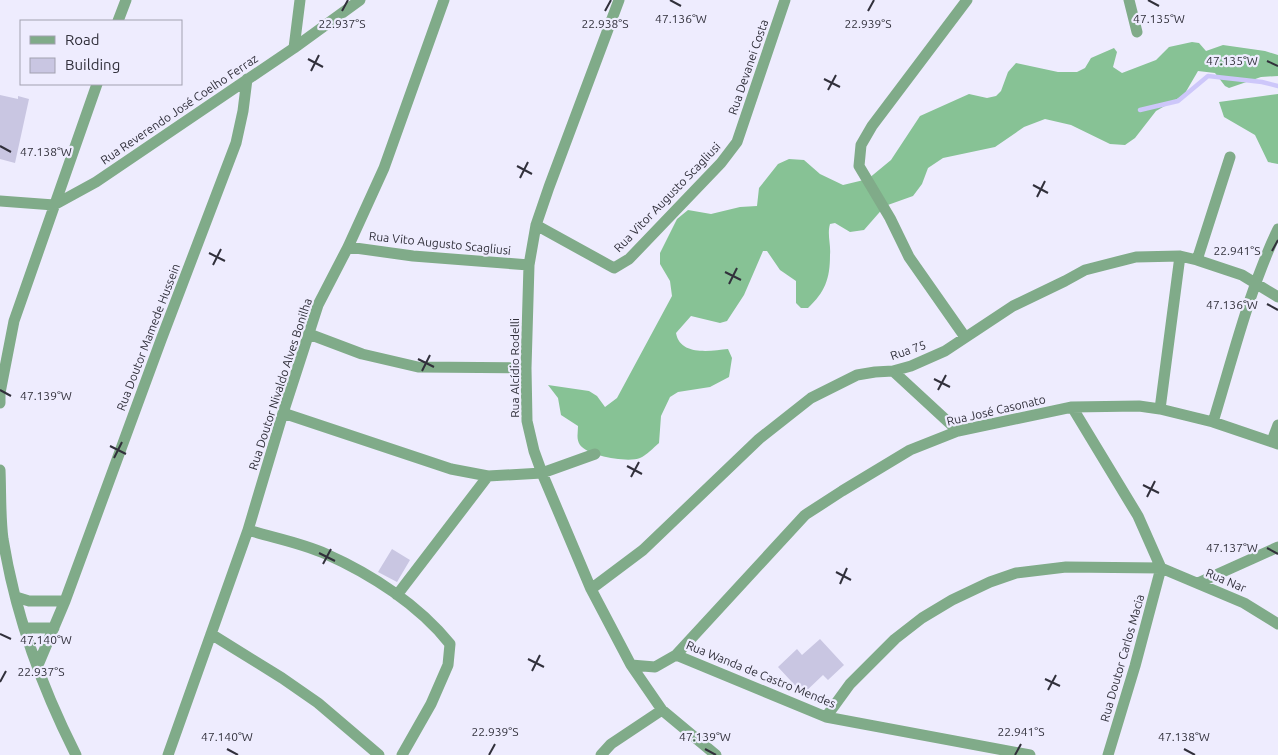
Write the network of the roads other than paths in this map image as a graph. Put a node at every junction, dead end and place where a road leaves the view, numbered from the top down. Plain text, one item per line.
1 (126, 0) edge
2 (300, 0) edge
3 (360, 0) edge
4 (444, 0) edge
5 (619, 0) edge
6 (786, 0) edge
7 (967, 0) edge
8 (1129, 0) edge
9 (118, 20) edge
10 (1137, 32) dead end
11 (294, 48) junction
12 (248, 79) junction
13 (96, 85) edge
14 (738, 142) joint
15 (1230, 157) dead end
16 (0, 202) edge
17 (54, 205) junction
18 (536, 226) junction
19 (1278, 229) edge
20 (348, 247) junction
21 (1180, 256) junction
22 (1197, 260) junction
23 (529, 265) junction
24 (1256, 283) junction
25 (1278, 297) edge
26 (308, 334) junction
27 (965, 337) junction
28 (526, 368) junction
29 (893, 371) junction
30 (0, 404) edge
31 (1072, 407) junction
32 (1160, 409) junction
33 (283, 413) junction
34 (1213, 422) junction
35 (1278, 425) edge
36 (958, 431) junction
37 (1275, 442) edge
38 (595, 454) dead end
39 (0, 470) edge
40 (542, 473) junction
41 (488, 476) junction
42 (248, 530) junction
43 (1278, 547) edge
44 (1161, 568) junction
45 (1198, 583) junction
46 (591, 589) junction
47 (398, 595) junction
48 (16, 597) junction
49 (65, 601) junction
50 (1278, 624) edge
51 (26, 628) junction
52 (54, 628) junction
53 (212, 634) junction
54 (676, 655) junction
55 (38, 665) junction
56 (631, 665) junction
57 (662, 710) junction
58 (826, 717) junction
59 (76, 755) edge
60 (168, 755) edge
61 (379, 755) edge
62 (402, 755) edge
63 (600, 755) edge
64 (716, 755) edge
65 (1030, 755) edge
66 (1108, 755) edge

1 - 9 street
2 - 11 street
3 - 11 street, Rua Reverendo José Coelho Ferraz
4 - 20 street, Rua Doutor Nivaldo Alves Bonilha
5 - 18 street, Rua Alcídio Rodelli
6 - 14 street, Rua Devanei Costa
7 - 27 street
8 - 10 street
11 - 12 street, Rua Reverendo José Coelho Ferraz
12 - 17 street, Rua Reverendo José Coelho Ferraz
12 - 49 street, Rua Doutor Mamede Hussein
13 - 17 street
14 - 18 street, Rua Vitor Augusto Scagliusi
15 - 22 street
16 - 17 street
17 - 30 street
18 - 23 street, Rua Alcídio Rodelli
19 - 24 street
20 - 23 street, Rua Vito Augusto Scagliusi
20 - 26 street, Rua Doutor Nivaldo Alves Bonilha
21 - 22 street, Rua 75
21 - 27 street, Rua 75
21 - 32 street
22 - 24 street, Rua 75
23 - 28 street, Rua Alcídio Rodelli
24 - 25 street, Rua 75
24 - 34 street
26 - 28 street
26 - 33 street, Rua Doutor Nivaldo Alves Bonilha
27 - 29 street, Rua 75
28 - 40 street, Rua Alcídio Rodelli
29 - 36 street
29 - 46 street, Rua 75
31 - 32 street, Rua José Casonato
31 - 36 street, Rua José Casonato
31 - 44 street
32 - 34 street, Rua José Casonato
33 - 41 street
33 - 42 street, Rua Doutor Nivaldo Alves Bonilha
34 - 37 street, Rua José Casonato
35 - 37 street
36 - 54 street, Rua José Casonato
38 - 40 street
39 - 48 street
40 - 41 street
40 - 46 street, Rua Alcídio Rodelli
41 - 47 street
42 - 47 street
42 - 53 street, Rua Doutor Nivaldo Alves Bonilha
43 - 45 street
44 - 45 street, Rua Nar
44 - 58 street
44 - 66 street, Rua Doutor Carlos Macia
45 - 50 street, Rua Nar
46 - 56 street, Rua Alcídio Rodelli
47 - 62 street
48 - 49 street
48 - 51 street
49 - 52 street, Rua Doutor Mamede Hussein
51 - 52 street
51 - 55 street
52 - 55 street, Rua Doutor Mamede Hussein
53 - 60 street, Rua Doutor Nivaldo Alves Bonilha
53 - 61 street
54 - 56 street, Rua Wanda de Castro Mendes
54 - 58 street, Rua Wanda de Castro Mendes
55 - 59 street
56 - 57 street, Rua Alcídio Rodelli
57 - 63 street
57 - 64 street, Rua Alcídio Rodelli
58 - 65 street, Rua Wanda de Castro Mendes

